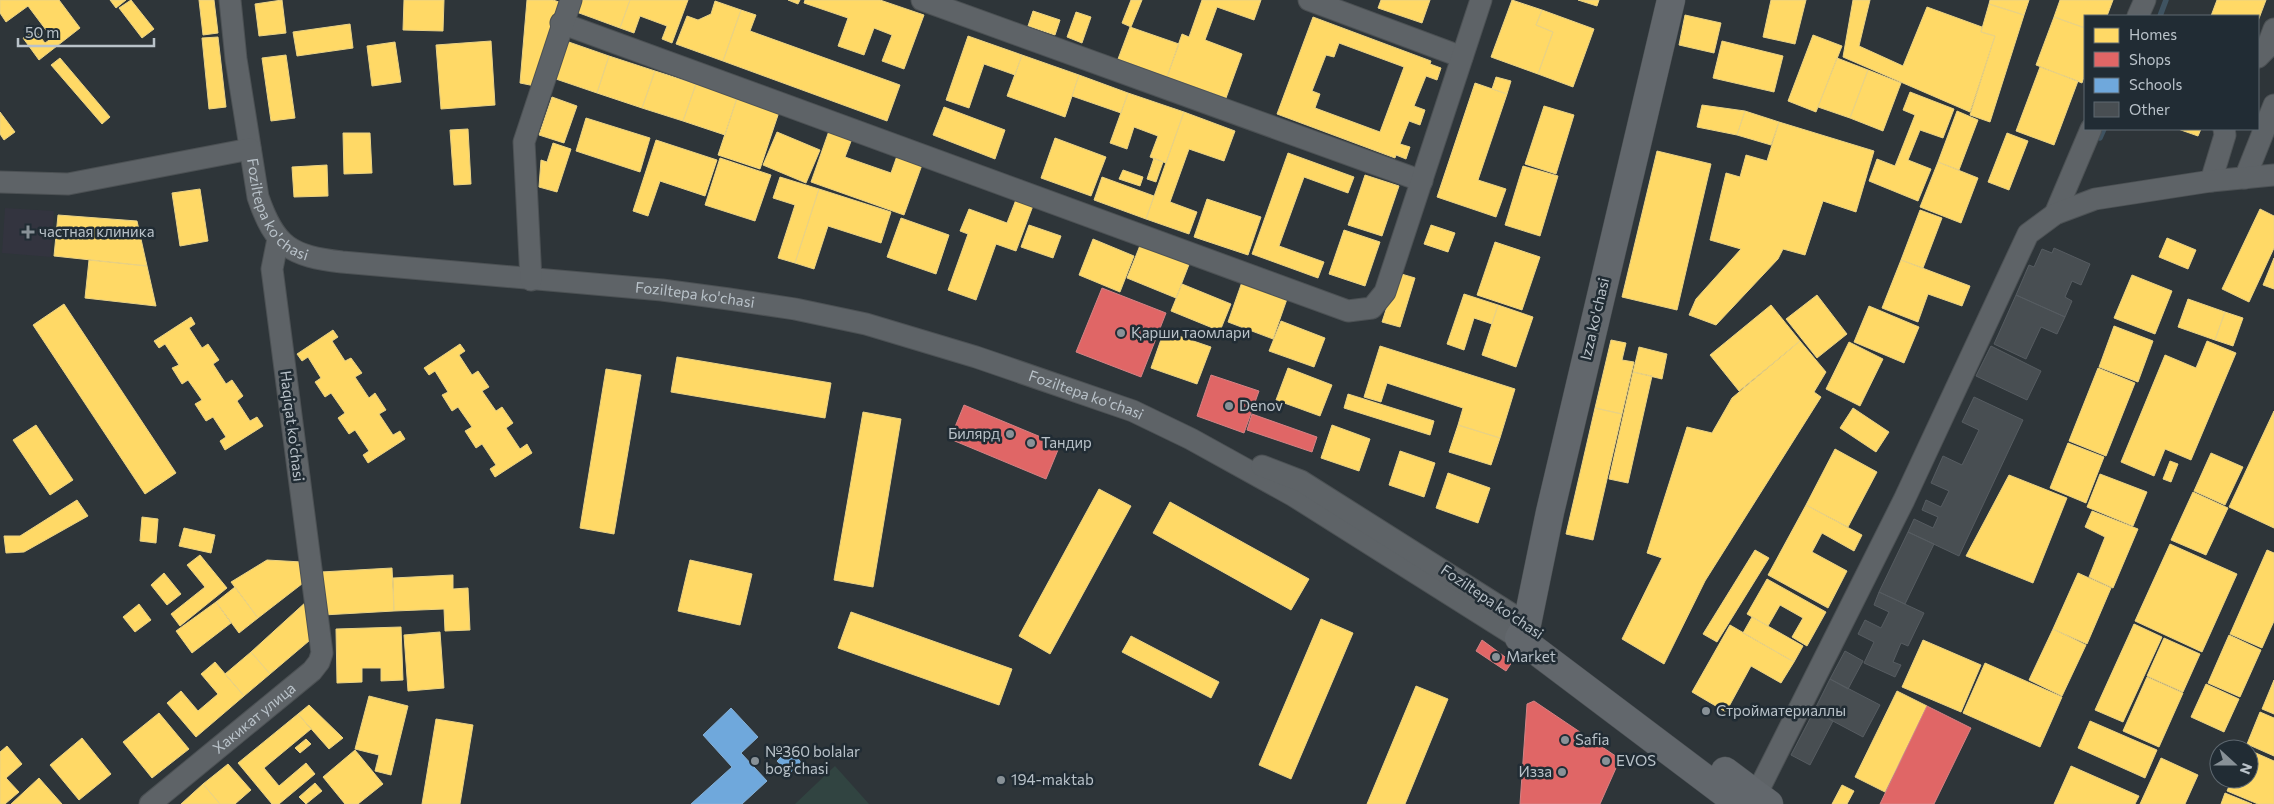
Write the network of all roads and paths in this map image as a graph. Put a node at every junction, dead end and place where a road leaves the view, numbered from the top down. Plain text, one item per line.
1 (230, 0) edge
2 (570, 0) edge
3 (922, 0) edge
4 (1309, 0) edge
5 (1481, 0) edge
6 (1671, 0) edge
7 (2145, 0) edge
8 (2138, 15) edge
9 (561, 24) junction
10 (2274, 29) edge
11 (2259, 56) edge
12 (1462, 57) junction
13 (2274, 105) edge
14 (2091, 130) edge
15 (2224, 130) edge
16 (250, 149) junction
17 (2274, 175) edge
18 (2245, 178) junction
19 (2211, 180) junction
20 (1422, 181) junction
21 (0, 182) edge
22 (2055, 214) junction
23 (278, 239) junction
24 (530, 280) junction
25 (317, 613) joint
26 (1523, 631) junction
27 (1753, 802) edge
28 (150, 804) edge

1 - 16 street, Foziltepa ko'chasi
2 - 9 street
3 - 20 street
4 - 12 street
5 - 12 street
6 - 26 main road, Izza ko'chasi
7 - 8 street
9 - 20 street
9 - 24 street
10 - 11 street
12 - 20 street
13 - 18 street
14 - 22 street
15 - 19 street
16 - 21 street
16 - 23 street, Foziltepa ko'chasi
17 - 18 street
18 - 19 street
19 - 22 street
22 - 27 street
23 - 24 street, Foziltepa ko'chasi
23 - 25 street, Haqiqat ko'chasi
24 - 26 street, Foziltepa ko'chasi
25 - 28 street, Хакикат улица
26 - 27 main road, Foziltepa ko'chasi

